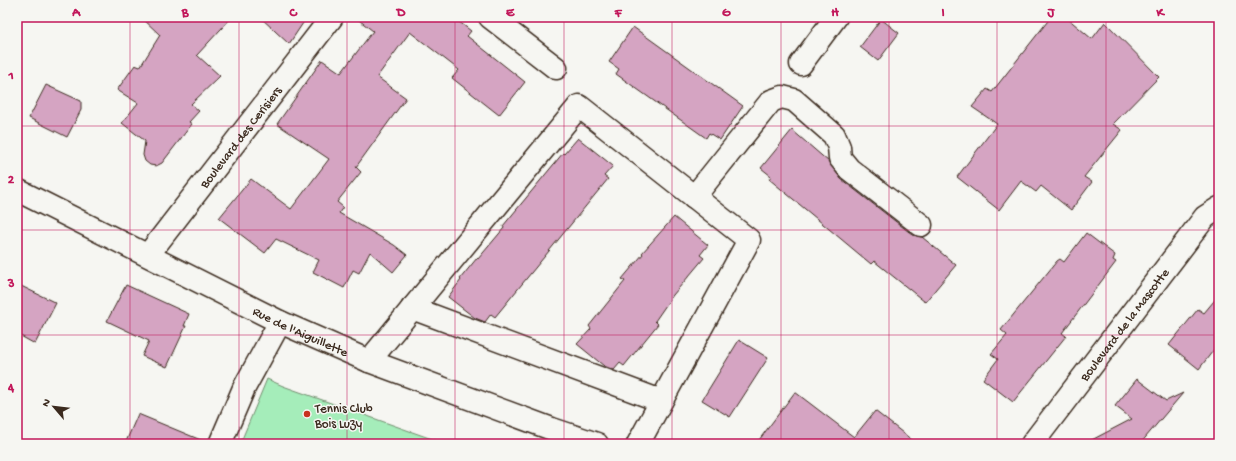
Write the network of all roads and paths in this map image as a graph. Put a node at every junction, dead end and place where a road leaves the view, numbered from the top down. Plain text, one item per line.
1 (332, 17) edge
2 (490, 17) edge
3 (836, 17) edge
4 (801, 64) dead end
5 (556, 68) dead end
6 (17, 190) edge
7 (694, 197) junction
8 (1219, 208) edge
9 (921, 226) dead end
10 (148, 255) junction
11 (412, 308) junction
12 (280, 322) junction
13 (369, 361) junction
14 (661, 402) junction
15 (220, 444) edge
16 (597, 444) edge
17 (638, 444) edge
18 (1032, 444) edge

1 - 10 street, Boulevard des Cerisiers
2 - 5 street
3 - 4 street
6 - 10 street, Rue de l'Aiguillette
7 - 9 street
7 - 11 street
7 - 14 street
8 - 18 street, Boulevard de la Mascotte
10 - 12 street, Rue de l'Aiguillette
11 - 13 street
11 - 14 street
12 - 13 street, Rue de l'Aiguillette
12 - 15 street
13 - 16 street, Rue de l'Aiguillette
14 - 17 street

